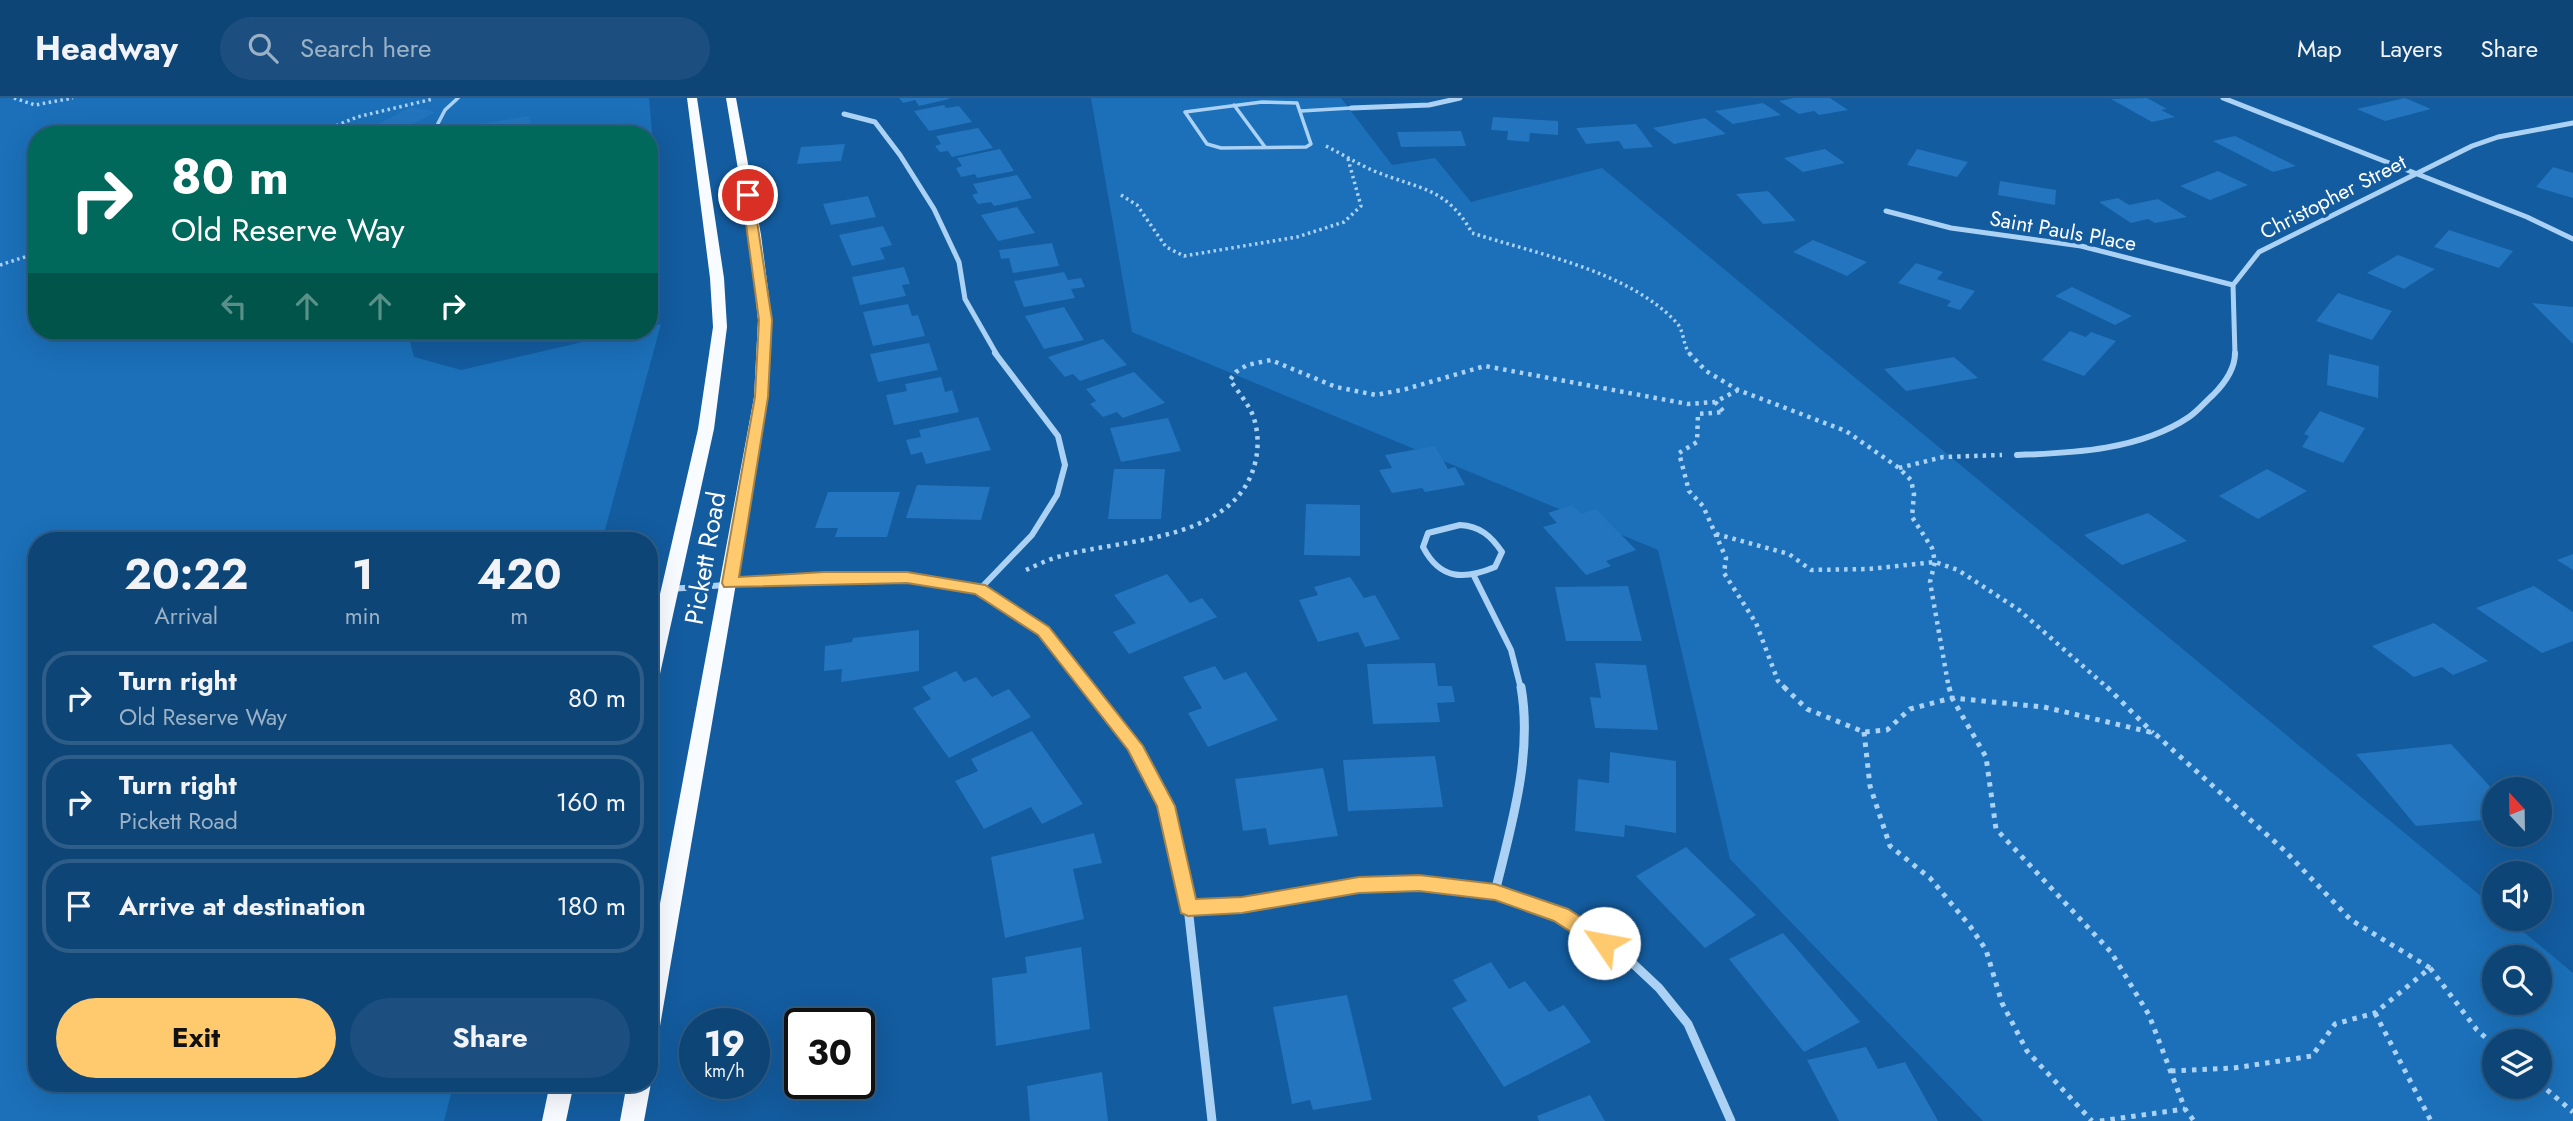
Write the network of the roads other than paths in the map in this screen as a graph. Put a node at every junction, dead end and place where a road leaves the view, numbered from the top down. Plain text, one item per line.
1 (458, 98) edge
2 (692, 98) edge
3 (731, 98) edge
4 (1460, 98) edge
5 (2222, 98) edge
6 (1234, 105) junction
7 (1351, 108) joint
8 (1301, 111) junction
9 (844, 114) dead end
10 (2573, 122) edge
11 (437, 126) edge
12 (1265, 147) junction
13 (2415, 174) junction
14 (1886, 211) dead end
15 (2573, 239) edge
16 (2233, 285) junction
17 (2017, 455) road end
18 (1474, 576) junction
19 (730, 583) junction
20 (670, 589) junction
21 (980, 589) junction
22 (658, 643) edge
23 (1495, 892) junction
24 (1188, 907) junction
25 (658, 977) edge
26 (560, 1092) edge
27 (637, 1092) edge
28 (554, 1121) edge
29 (632, 1121) edge
30 (1212, 1121) edge
31 (1731, 1121) edge

1 - 11 lane
2 - 20 main road, Pickett Road
3 - 19 main road, Pickett Road
4 - 7 street
5 - 13 street
6 - 8 lane
6 - 12 lane
6 - 12 lane
7 - 8 lane
8 - 12 lane
9 - 21 street
10 - 13 street, Christopher Street
13 - 15 street
13 - 16 street, Christopher Street
14 - 16 street, Saint Pauls Place
16 - 17 street
18 - 18 street
18 - 23 street
19 - 20 street
19 - 21 street
19 - 25 main road, Pickett Road
20 - 22 main road, Pickett Road
21 - 24 street
23 - 24 street
23 - 31 street
24 - 30 street
26 - 28 main road
27 - 29 main road

